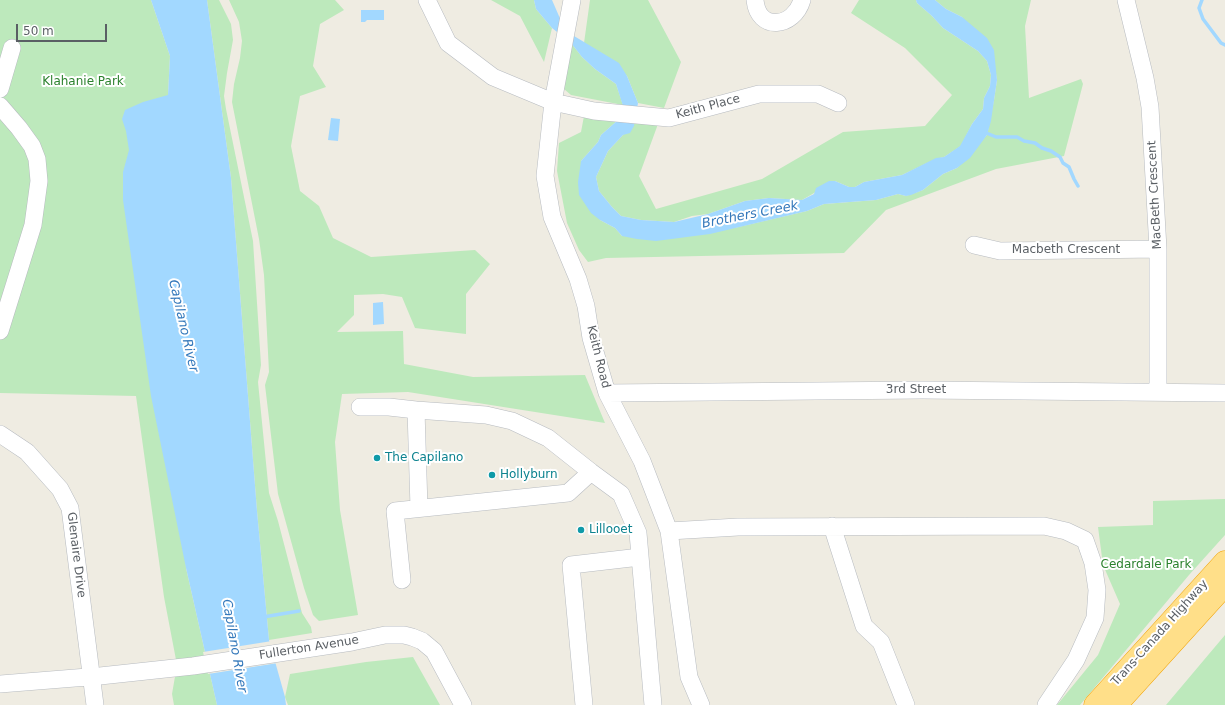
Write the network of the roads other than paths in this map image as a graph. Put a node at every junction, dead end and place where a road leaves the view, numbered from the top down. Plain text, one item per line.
1 (427, 0) edge
2 (572, 0) edge
3 (756, 0) edge
4 (802, 0) edge
5 (1126, 0) edge
6 (12, 48) dead end
7 (0, 89) edge
8 (553, 102) junction
9 (838, 103) dead end
10 (0, 106) edge
11 (974, 245) dead end
12 (1158, 250) junction
13 (0, 331) edge
14 (1158, 392) junction
15 (607, 393) junction
16 (1225, 393) edge
17 (360, 407) dead end
18 (416, 410) junction
19 (0, 434) edge
20 (591, 472) junction
21 (419, 508) junction
22 (832, 526) junction
23 (669, 532) junction
24 (640, 557) junction
25 (1225, 562) edge
26 (402, 580) dead end
27 (1225, 585) edge
28 (91, 676) junction
29 (0, 684) edge
30 (697, 702) edge
31 (95, 705) edge
32 (463, 705) edge
33 (584, 705) edge
34 (654, 705) edge
35 (906, 705) edge
36 (1046, 705) edge
37 (1095, 705) edge
38 (1116, 705) edge

1 - 8 street, Keith Place
2 - 8 street, Keith Road
3 - 4 street
5 - 12 street, MacBeth Crescent
6 - 7 street
8 - 9 street, Keith Place
8 - 15 street, Keith Road
10 - 13 street
11 - 12 street, Macbeth Crescent
12 - 14 street, MacBeth Crescent
14 - 15 street, 3rd Street
14 - 16 street, 3rd Street
15 - 23 street, Keith Road
17 - 18 street
18 - 20 street
18 - 21 street
19 - 28 street, Glenaire Drive
20 - 21 street
20 - 24 street
21 - 26 street
22 - 23 street
22 - 35 street
22 - 36 street
23 - 30 street, Keith Road
24 - 33 street
24 - 34 street
25 - 37 highway, Trans-Canada Highway
27 - 38 highway, Trans-Canada Highway
28 - 29 street, Fullerton Avenue
28 - 31 street, Glenaire Drive
28 - 32 street, Fullerton Avenue

